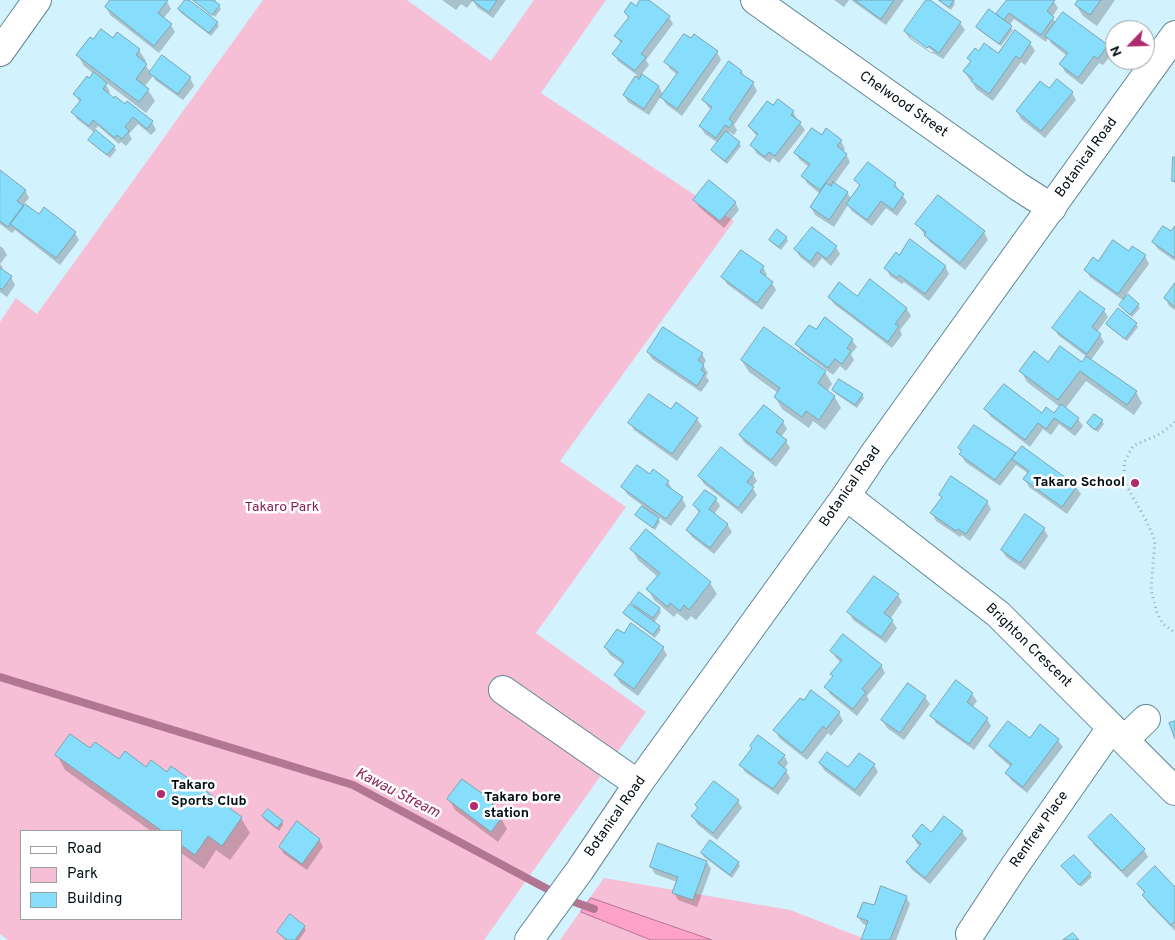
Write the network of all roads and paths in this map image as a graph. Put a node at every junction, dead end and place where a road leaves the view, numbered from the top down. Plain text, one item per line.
1 (37, 0) edge
2 (755, 0) edge
3 (1175, 36) edge
4 (0, 52) edge
5 (1052, 208) junction
6 (1175, 422) edge
7 (846, 496) junction
8 (1175, 631) edge
9 (503, 690) dead end
10 (1146, 719) dead end
11 (1118, 734) junction
12 (638, 784) junction
13 (1175, 790) edge
14 (533, 934) edge
15 (970, 934) dead end

1 - 4 street
2 - 5 street, Chelwood Street
3 - 5 street, Botanical Road
5 - 7 street, Botanical Road
6 - 8 path
7 - 11 street, Brighton Crescent
7 - 12 street, Botanical Road
9 - 12 street
10 - 11 street, Renfrew Place
11 - 13 street, Brighton Crescent
11 - 15 street, Renfrew Place
12 - 14 street, Botanical Road

